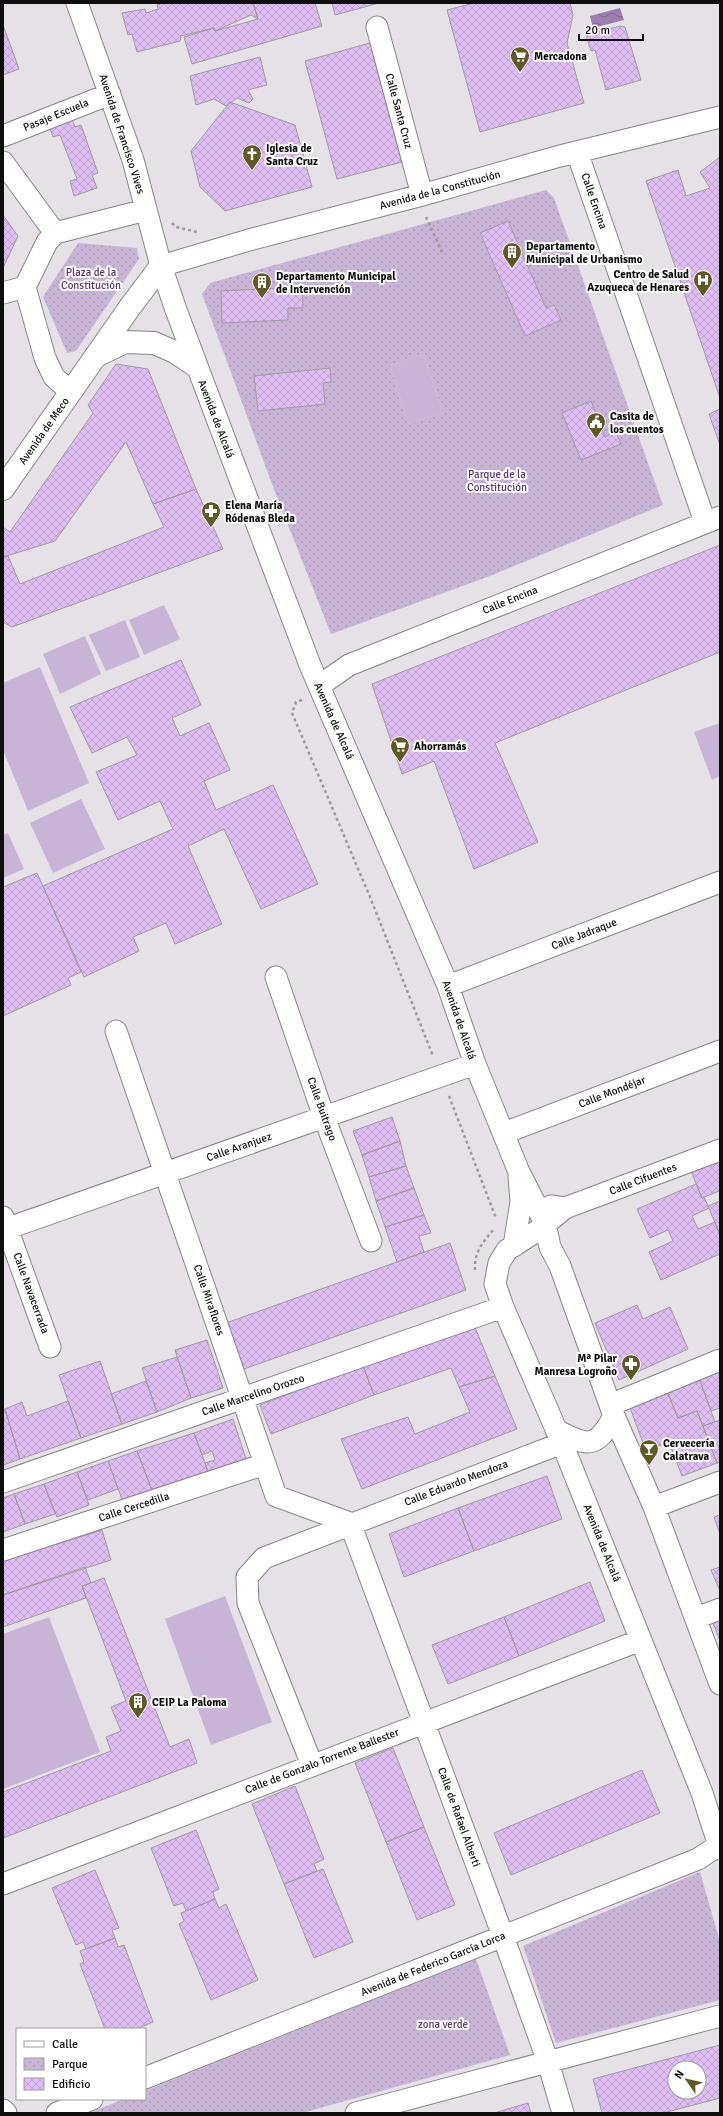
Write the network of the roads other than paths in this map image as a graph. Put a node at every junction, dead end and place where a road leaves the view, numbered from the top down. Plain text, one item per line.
1 (77, 3) edge
2 (377, 27) dead end
3 (110, 94) junction
4 (720, 117) edge
5 (3, 136) edge
6 (577, 152) junction
7 (3, 162) edge
8 (422, 205) junction
9 (146, 210) junction
10 (55, 233) junction
11 (161, 266) junction
12 (25, 287) junction
13 (3, 293) edge
14 (97, 355) junction
15 (196, 366) junction
16 (71, 392) junction
17 (3, 489) edge
18 (713, 520) edge
19 (320, 689) junction
20 (720, 882) edge
21 (276, 977) dead end
22 (448, 986) junction
23 (116, 1031) dead end
24 (720, 1051) edge
25 (475, 1064) junction
26 (324, 1117) junction
27 (504, 1133) junction
28 (720, 1150) edge
29 (166, 1172) junction
30 (519, 1172) junction
31 (532, 1196) junction
32 (565, 1208) junction
33 (545, 1223) junction
34 (4, 1225) edge
35 (371, 1240) dead end
36 (519, 1243) junction
37 (550, 1247) junction
38 (503, 1307) junction
39 (50, 1347) dead end
40 (720, 1360) edge
41 (242, 1398) junction
42 (612, 1410) junction
43 (559, 1436) junction
44 (265, 1464) junction
45 (3, 1482) edge
46 (720, 1482) edge
47 (654, 1507) junction
48 (350, 1523) junction
49 (3, 1550) edge
50 (720, 1609) edge
51 (696, 1618) junction
52 (640, 1640) junction
53 (720, 1684) edge
54 (423, 1722) junction
55 (312, 1765) junction
56 (720, 1846) edge
57 (3, 1884) edge
58 (503, 1936) junction
59 (720, 2016) edge
60 (548, 2062) junction
61 (146, 2078) edge
62 (90, 2100) edge
63 (3, 2110) edge
64 (6, 2113) edge
65 (57, 2113) edge
66 (356, 2113) edge
67 (563, 2113) edge

1 - 3 street, Avenida de Francisco Vives
2 - 8 street, Calle Santa Cruz
3 - 5 street, Pasaje Escuela
3 - 9 street, Avenida de Francisco Vives
4 - 6 street, Avenida de la Constitución
6 - 8 street, Avenida de la Constitución
6 - 18 street, Calle Encina
7 - 10 street
8 - 11 street, Avenida de la Constitución
9 - 10 street
9 - 11 street, Avenida de Francisco Vives
10 - 12 street
11 - 14 street, Avenida de Meco
11 - 15 street, Avenida de Alcalá
12 - 13 street
12 - 16 street
14 - 15 street
14 - 16 street, Avenida de Meco
15 - 19 street, Avenida de Alcalá
16 - 17 street, Avenida de Meco
18 - 19 street, Calle Encina
19 - 22 street, Avenida de Alcalá
20 - 22 street, Calle Jadraque
21 - 26 street, Calle Buitrago
22 - 25 street, Avenida de Alcalá
23 - 29 street, Calle Miraflores
24 - 27 street, Calle Mondéjar
25 - 26 street, Calle Aranjuez
25 - 27 street, Avenida de Alcalá
26 - 29 street, Calle Aranjuez
26 - 35 street, Calle Buitrago
27 - 30 street, Avenida de Alcalá
28 - 32 street, Calle Cifuentes
29 - 34 street, Calle Aranjuez
29 - 41 street, Calle Miraflores
30 - 31 street, Avenida de Alcalá
30 - 36 street, Avenida de Alcalá
31 - 32 street
31 - 33 street, Avenida de Alcalá
32 - 33 street, Calle Cifuentes
33 - 36 street, Calle Cifuentes
33 - 37 street, Avenida de Alcalá
34 - 39 street, Calle Navacerrada
36 - 37 street
36 - 38 street, Avenida de Alcalá
37 - 42 street, Avenida de Alcalá
38 - 41 street, Calle Marcelino Orozco
38 - 43 street, Avenida de Alcalá
40 - 42 street
41 - 44 street, Calle Miraflores
41 - 45 street, Calle Marcelino Orozco
42 - 43 street
42 - 47 street, Avenida de Alcalá
43 - 48 street, Calle Eduardo Mendoza
43 - 52 street, Avenida de Alcalá
44 - 48 street, Calle Miraflores
44 - 49 street, Calle Cercedilla
46 - 47 street
47 - 51 street, Avenida de Alcalá
48 - 54 street, Calle de Rafael Alberti
48 - 55 street, Calle Eduardo Mendoza
50 - 51 street
51 - 53 street, Avenida de Alcalá
52 - 54 street, Calle de Gonzalo Torrente Ballester
52 - 56 street, Avenida de Alcalá
54 - 55 street, Calle de Gonzalo Torrente Ballester
54 - 58 street, Calle de Rafael Alberti
55 - 57 street, Calle de Gonzalo Torrente Ballester
56 - 58 street, Avenida de Federico García Lorca
58 - 60 street, Calle de Rafael Alberti
58 - 61 street, Avenida de Federico García Lorca
59 - 60 street
60 - 66 street
60 - 67 street, Calle de Rafael Alberti
62 - 65 street
63 - 64 street

